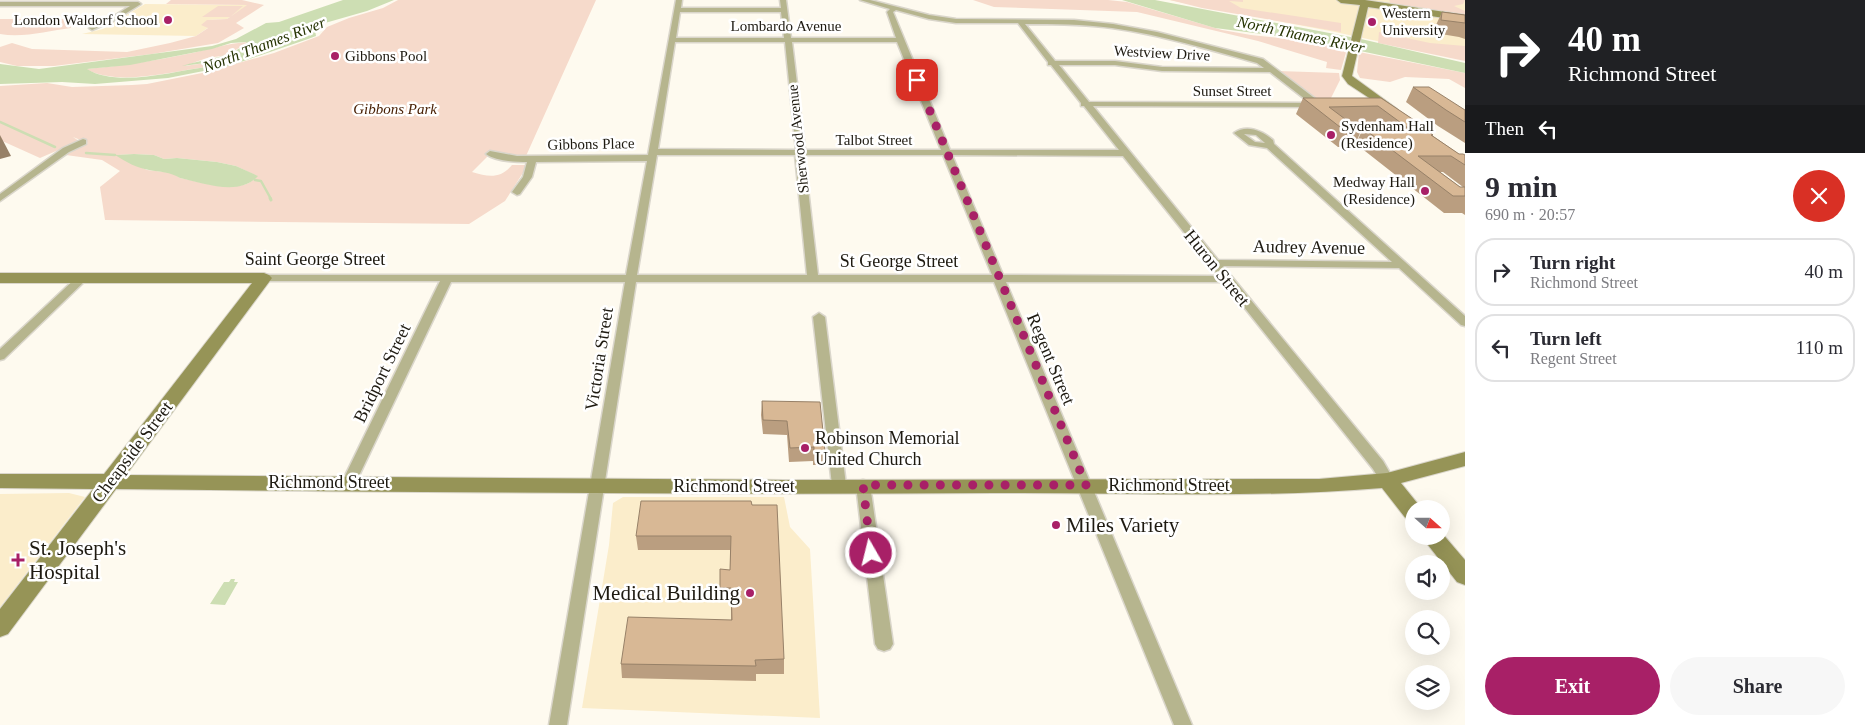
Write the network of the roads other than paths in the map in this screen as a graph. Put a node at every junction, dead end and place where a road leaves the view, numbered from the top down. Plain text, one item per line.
1 (679, 0) edge
2 (783, 0) edge
3 (863, 0) edge
4 (1341, 0) edge
5 (1366, 1) edge
6 (142, 2) edge
7 (0, 4) edge
8 (895, 8) junction
9 (678, 10) junction
10 (784, 10) junction
11 (1465, 18) edge
12 (1021, 22) junction
13 (92, 28) dead end
14 (672, 40) junction
15 (787, 40) junction
16 (900, 40) junction
17 (1051, 63) junction
18 (1272, 70) junction
19 (1084, 104) junction
20 (1401, 116) edge
21 (83, 142) dead end
22 (1268, 145) dead end
23 (800, 153) junction
24 (1124, 153) junction
25 (490, 154) dead end
26 (947, 154) junction
27 (652, 155) junction
28 (531, 159) junction
29 (517, 192) dead end
30 (0, 198) edge
31 (1214, 263) junction
32 (1403, 265) junction
33 (0, 278) edge
34 (82, 278) junction
35 (264, 278) junction
36 (631, 278) junction
37 (813, 278) junction
38 (447, 279) junction
39 (998, 279) junction
40 (1227, 280) junction
41 (819, 317) dead end
42 (1465, 322) edge
43 (0, 356) edge
44 (1465, 459) edge
45 (1386, 480) junction
46 (0, 481) edge
47 (110, 481) junction
48 (349, 482) junction
49 (598, 484) junction
50 (840, 485) junction
51 (863, 485) junction
52 (1086, 485) junction
53 (1405, 503) edge
54 (1439, 545) edge
55 (1465, 576) edge
56 (0, 626) edge
57 (884, 644) dead end
58 (558, 725) edge
59 (1183, 725) edge

1 - 9 street, Victoria Street
2 - 10 street, Sherwood Avenue
3 - 8 street
4 - 5 street
5 - 11 street
5 - 20 street
6 - 7 street
6 - 13 street
8 - 12 street
8 - 16 street, Regent Street
9 - 10 street
9 - 14 street, Victoria Street
10 - 15 street, Sherwood Avenue
12 - 17 street, Huron Street
12 - 18 street
14 - 15 street, Lombardo Avenue
14 - 27 street, Victoria Street
15 - 16 street, Lombardo Avenue
15 - 23 street, Sherwood Avenue
16 - 26 street, Regent Street
17 - 18 street, Westview Drive
17 - 19 street, Huron Street
18 - 19 street, Sunset Street
19 - 24 street, Huron Street
21 - 30 street
22 - 32 street
23 - 26 street, Talbot Street
23 - 27 street, Talbot Street
23 - 37 street, Sherwood Avenue
24 - 26 street, Talbot Street
24 - 31 street, Huron Street
25 - 28 street, Gibbons Place
26 - 39 street, Regent Street
27 - 28 street, Gibbons Place
27 - 36 street, Victoria Street
28 - 29 street, Gibbons Place
31 - 32 street, Audrey Avenue
31 - 40 street, Huron Street
32 - 42 street
33 - 34 street, Saint George Street
34 - 35 street, Saint George Street
34 - 43 street
35 - 38 street, Saint George Street
35 - 47 street, Cheapside Street
36 - 37 street, St George Street
36 - 38 street, Saint George Street
36 - 49 street, Victoria Street
37 - 39 street, St George Street
38 - 48 street, Bridport Street
39 - 40 street, St George Street
39 - 52 street, Regent Street
40 - 45 street, Huron Street
41 - 50 street
44 - 45 street, Richmond Street
45 - 52 street, Richmond Street
45 - 53 street, Huron Street
46 - 47 street, Richmond Street
47 - 48 street, Richmond Street
47 - 56 street, Cheapside Street
48 - 49 street, Richmond Street
49 - 50 street, Richmond Street
49 - 58 street, Victoria Street
50 - 51 street, Richmond Street
51 - 52 street, Richmond Street
51 - 57 street
52 - 59 street, Regent Street
54 - 55 street

